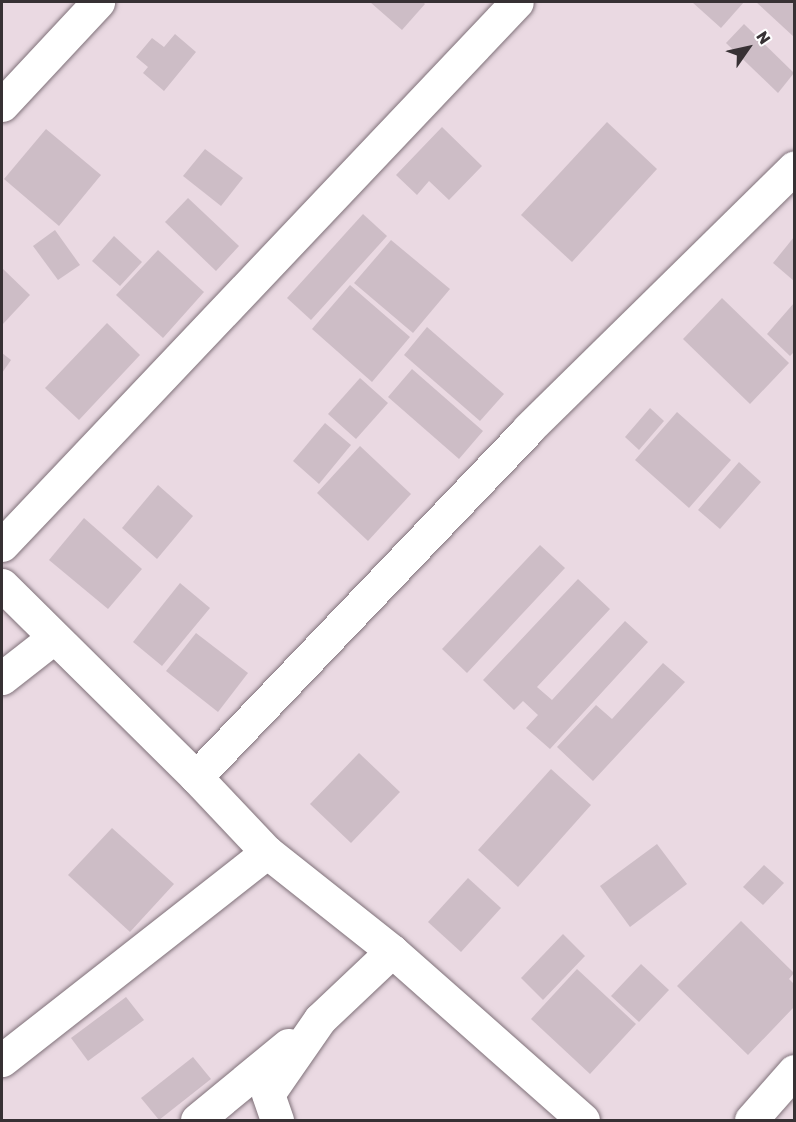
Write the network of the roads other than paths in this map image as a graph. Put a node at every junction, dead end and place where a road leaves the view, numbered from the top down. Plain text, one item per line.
1 (98, 2) edge
2 (517, 2) edge
3 (2, 105) edge
4 (795, 168) edge
5 (2, 545) edge
6 (2, 585) edge
7 (53, 638) junction
8 (2, 678) edge
9 (196, 777) junction
10 (267, 852) junction
11 (392, 951) junction
12 (320, 1019) junction
13 (2, 1059) edge
14 (795, 1071) edge
15 (197, 1120) edge
16 (277, 1120) edge
17 (583, 1120) edge
18 (750, 1120) edge

1 - 3 street
2 - 5 street
4 - 9 street
6 - 7 street
7 - 8 street
7 - 9 street
9 - 10 street
10 - 11 street
10 - 13 street
11 - 12 street
11 - 17 street
12 - 15 street
12 - 16 street
14 - 18 street

